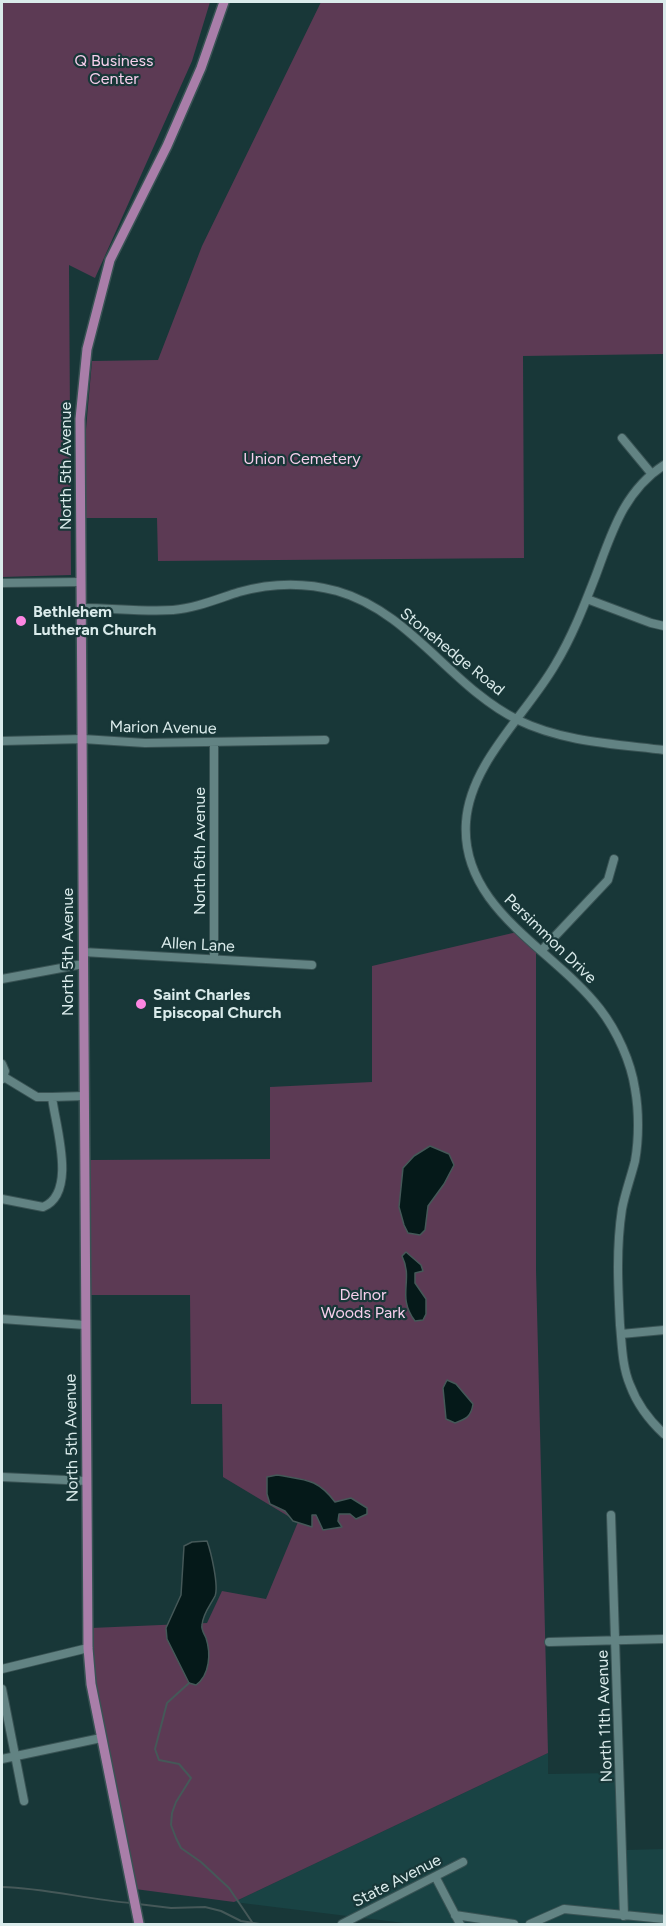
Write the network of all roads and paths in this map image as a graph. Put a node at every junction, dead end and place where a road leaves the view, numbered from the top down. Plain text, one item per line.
1 (224, 2) edge
2 (622, 438) dead end
3 (664, 465) edge
4 (651, 473) junction
5 (2, 582) edge
6 (81, 582) junction
7 (586, 599) junction
8 (81, 608) junction
9 (664, 626) edge
10 (518, 720) junction
11 (83, 739) junction
12 (325, 740) dead end
13 (2, 741) edge
14 (213, 743) junction
15 (664, 750) edge
16 (614, 859) dead end
17 (541, 951) junction
18 (83, 952) junction
19 (214, 959) junction
20 (83, 964) junction
21 (312, 965) dead end
22 (2, 979) edge
23 (2, 1064) edge
24 (2, 1078) edge
25 (84, 1096) junction
26 (52, 1097) junction
27 (2, 1199) edge
28 (2, 1319) edge
29 (86, 1325) junction
30 (664, 1330) edge
31 (621, 1334) junction
32 (664, 1434) edge
33 (2, 1477) edge
34 (87, 1481) junction
35 (611, 1515) dead end
36 (664, 1639) edge
37 (616, 1640) junction
38 (549, 1642) dead end
39 (88, 1648) junction
40 (2, 1669) edge
41 (2, 1689) edge
42 (101, 1738) junction
43 (15, 1756) junction
44 (2, 1759) edge
45 (24, 1801) dead end
46 (463, 1862) dead end
47 (436, 1878) junction
48 (455, 1915) junction
49 (624, 1916) junction
50 (664, 1919) edge
51 (138, 1920) edge
52 (342, 1924) edge
53 (460, 1924) edge
54 (514, 1924) edge
55 (530, 1924) edge

1 - 6 main road, North 5th Avenue
2 - 4 street
3 - 4 street, Persimmon Drive
4 - 7 street, Persimmon Drive
5 - 6 street
6 - 8 main road, North 5th Avenue
7 - 9 street
7 - 10 street, Persimmon Drive
8 - 10 street, Stonehedge Road
8 - 11 main road, North 5th Avenue
10 - 15 street, Stonehedge Road
10 - 17 street, Persimmon Drive
11 - 13 street, Marion Avenue
11 - 14 street, Marion Avenue
11 - 18 main road, North 5th Avenue
12 - 14 street, Marion Avenue
14 - 19 street, North 6th Avenue
16 - 17 street
17 - 31 street, Persimmon Drive
18 - 19 street, Allen Lane
18 - 20 main road, North 5th Avenue
19 - 21 street, Allen Lane
20 - 22 street
20 - 25 main road, North 5th Avenue
23 - 24 street
24 - 26 street
25 - 26 street
25 - 29 main road, North 5th Avenue
26 - 27 street
28 - 29 street
29 - 34 main road, North 5th Avenue
30 - 31 street
31 - 32 street, Persimmon Drive
33 - 34 street
34 - 39 main road, North 5th Avenue
35 - 37 street, North 11th Avenue
36 - 37 street
37 - 38 street
37 - 49 street, North 11th Avenue
39 - 40 street
39 - 42 main road, North 5th Avenue
41 - 43 street
42 - 43 street
42 - 51 main road, North 5th Avenue
43 - 44 street
43 - 45 street
46 - 47 street, State Avenue
47 - 48 street
47 - 52 street, State Avenue
48 - 53 street
48 - 54 street
49 - 50 street
49 - 55 street

